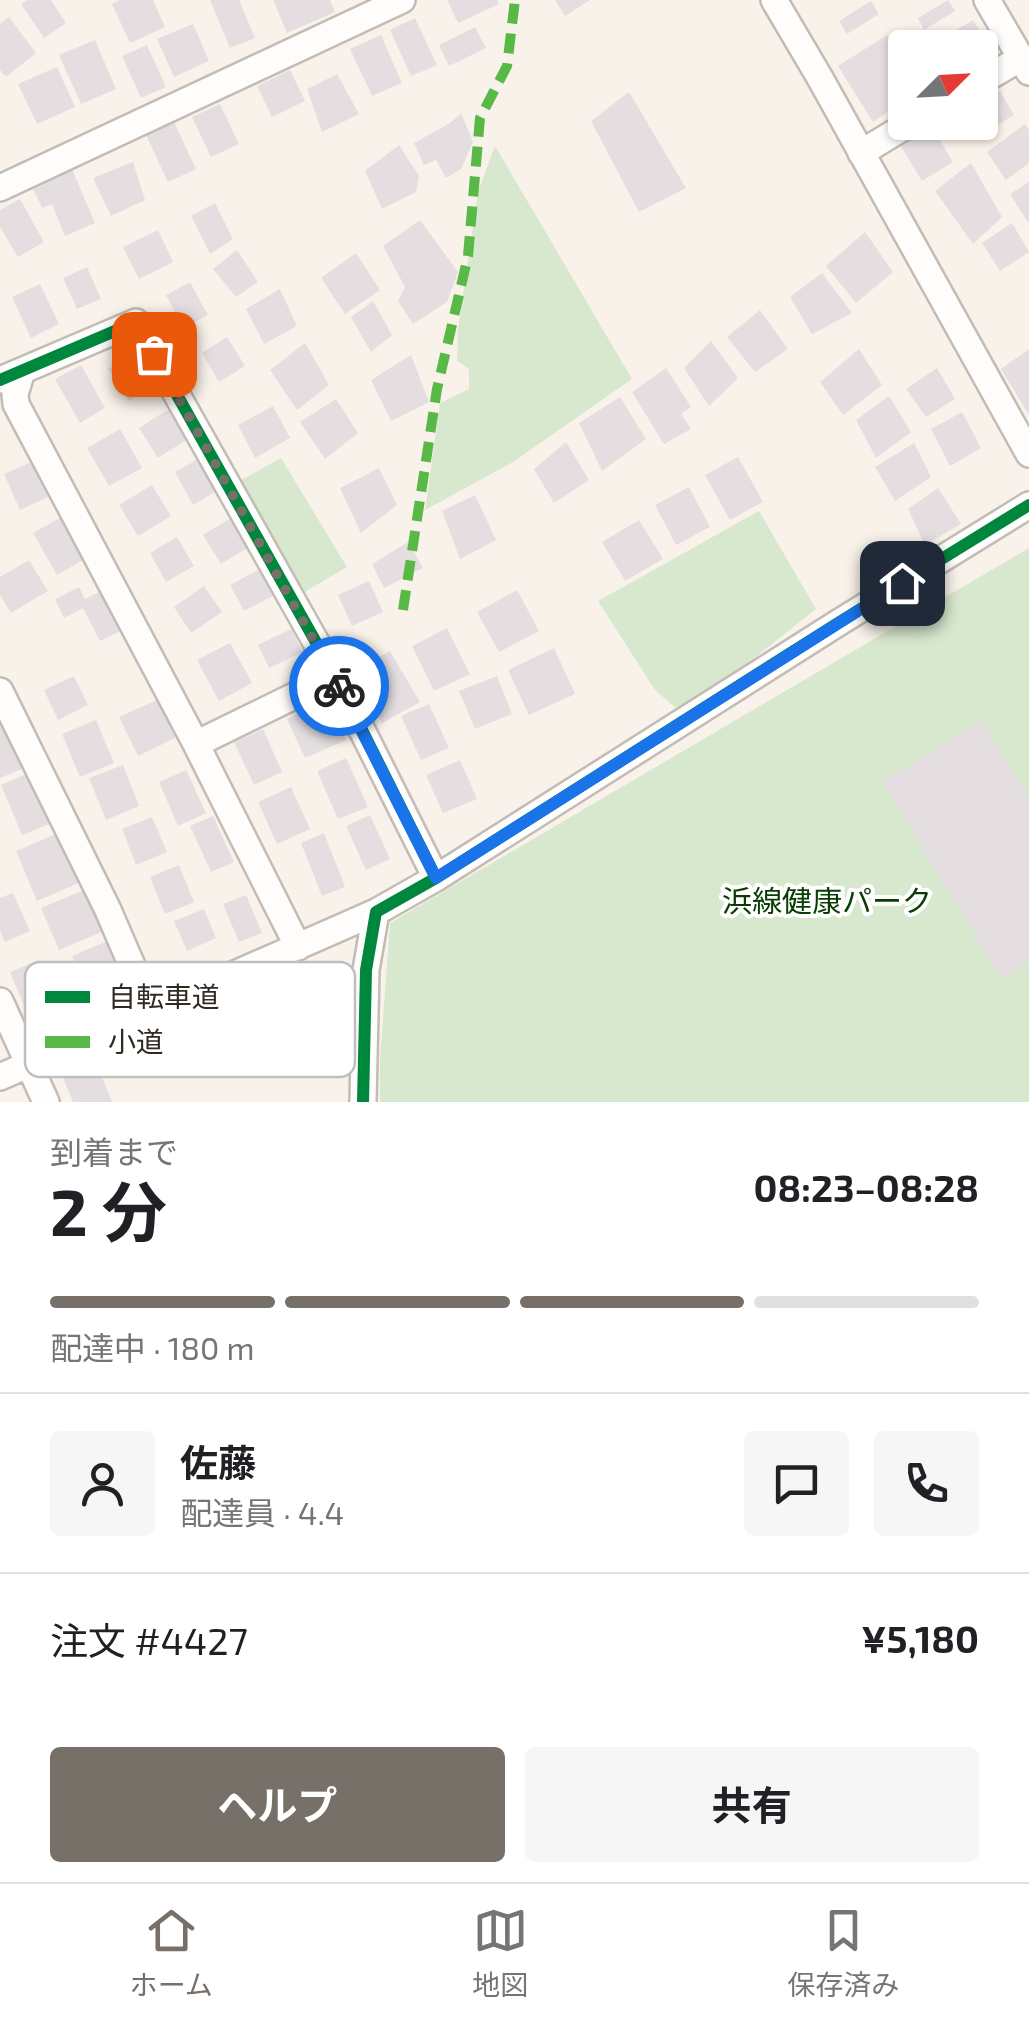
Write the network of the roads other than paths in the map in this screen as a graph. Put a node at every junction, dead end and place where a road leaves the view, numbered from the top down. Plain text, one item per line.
1 (402, 0) edge
2 (774, 0) edge
3 (987, 0) edge
4 (1025, 65) edge
5 (998, 75) edge
6 (888, 137) edge
7 (862, 153) junction
8 (0, 188) edge
9 (11, 376) edge
10 (8, 399) edge
11 (1029, 454) edge
12 (1029, 505) edge
13 (334, 676) junction
14 (0, 691) edge
15 (196, 744) junction
16 (436, 878) junction
17 (376, 912) junction
18 (298, 947) junction
19 (130, 962) edge
20 (264, 962) edge
21 (0, 1001) edge
22 (25, 1055) edge
23 (25, 1066) edge
24 (0, 1077) edge
25 (35, 1077) edge
26 (46, 1102) edge
27 (363, 1102) edge

1 - 8 street
2 - 7 street
3 - 4 street
4 - 5 street
6 - 7 street
7 - 11 street
9 - 10 street
9 - 13 street
10 - 15 street
12 - 16 street
13 - 15 street
13 - 16 street
14 - 19 street
15 - 18 street
16 - 17 street
17 - 18 street
17 - 27 street
18 - 20 street
21 - 22 street
23 - 24 street
25 - 26 street

